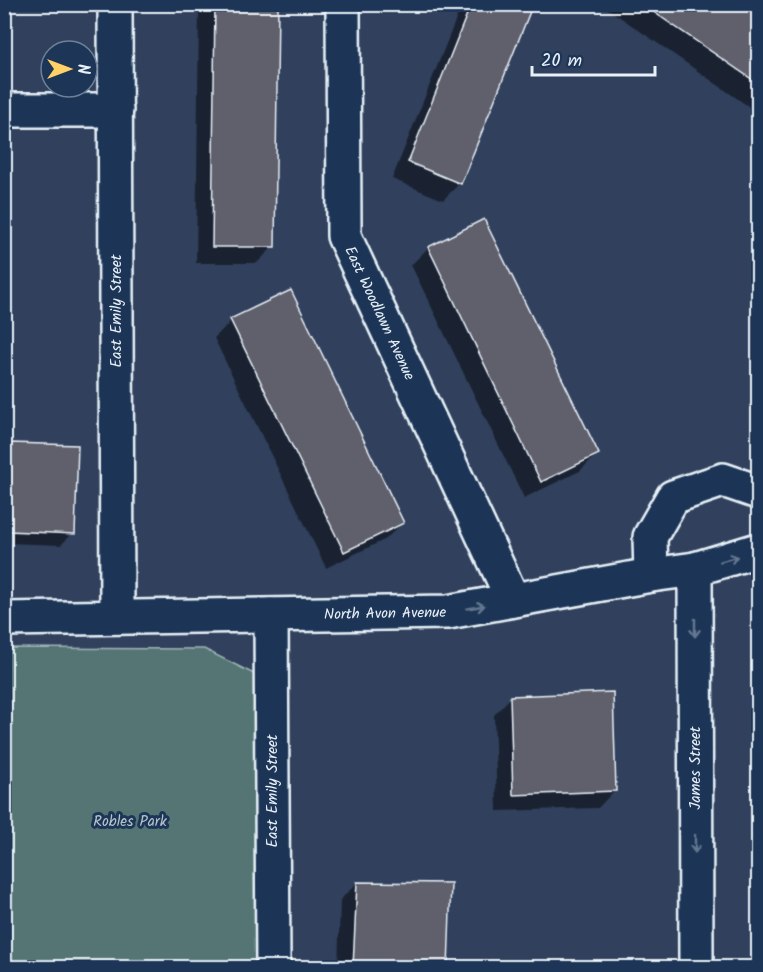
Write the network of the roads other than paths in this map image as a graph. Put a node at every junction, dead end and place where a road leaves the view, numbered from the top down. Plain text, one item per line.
1 (116, 4) edge
2 (343, 4) edge
3 (4, 110) edge
4 (116, 110) junction
5 (759, 492) edge
6 (759, 550) edge
7 (695, 569) junction
8 (651, 575) junction
9 (513, 600) junction
10 (271, 615) junction
11 (117, 617) junction
12 (4, 619) edge
13 (273, 968) edge
14 (696, 968) edge

1 - 4 street, East Emily Street
2 - 9 street, East Woodlawn Avenue
3 - 4 street
4 - 11 street, East Emily Street
5 - 8 street
7 -> 6 street, North Avon Avenue
7 - 8 street, North Avon Avenue
7 -> 14 street, James Street
8 - 9 street, North Avon Avenue
10 -> 9 street, North Avon Avenue
10 - 11 street, North Avon Avenue
10 - 13 street, East Emily Street
11 - 12 street, North Avon Avenue

